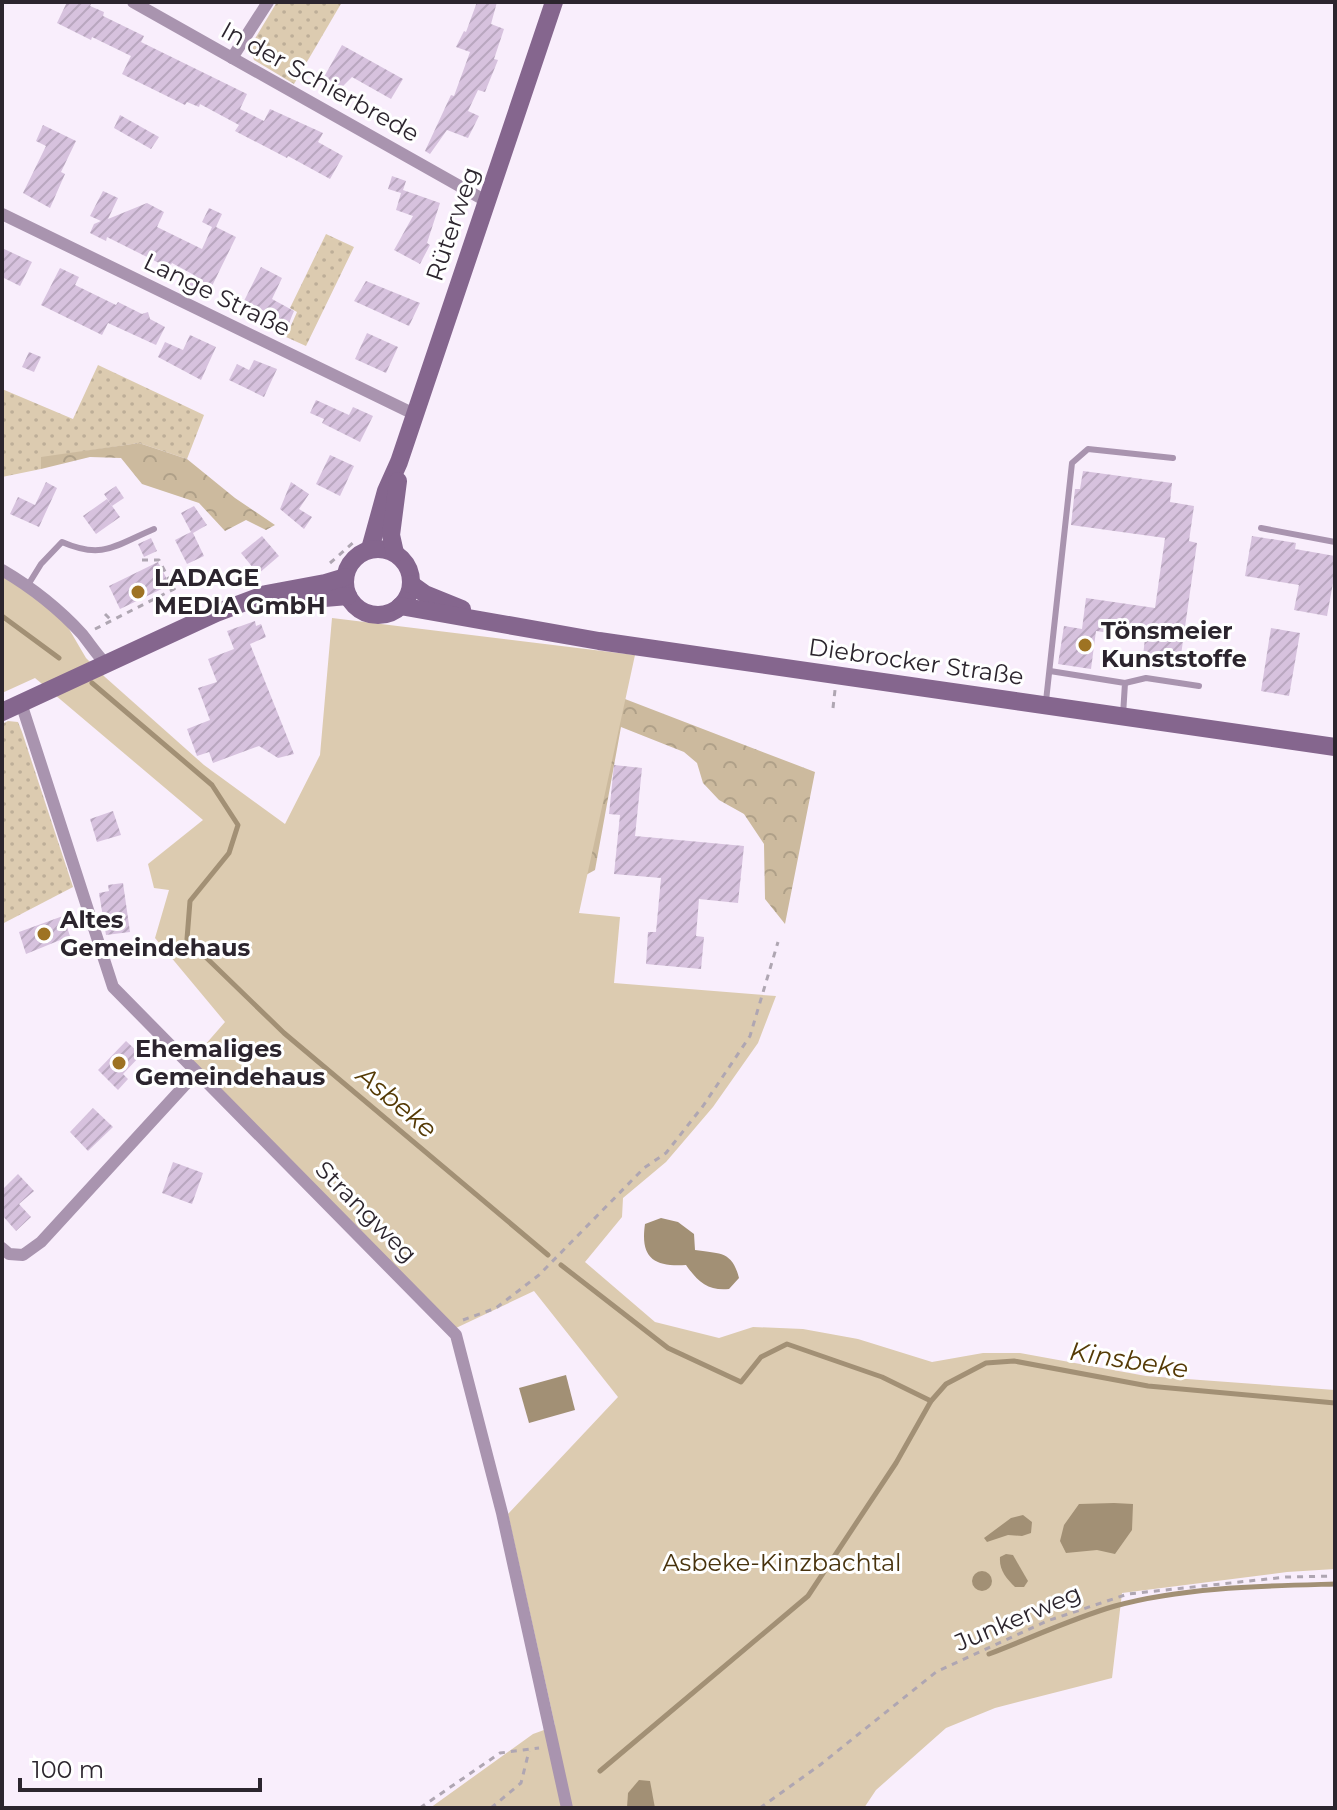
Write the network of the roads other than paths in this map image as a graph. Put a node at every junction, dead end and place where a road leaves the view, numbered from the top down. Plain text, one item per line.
1 (133, 2) edge
2 (268, 2) edge
3 (554, 2) edge
4 (232, 58) junction
5 (486, 201) junction
6 (2, 214) edge
7 (414, 414) junction
8 (1173, 458) dead end
9 (399, 462) junction
10 (1261, 528) dead end
11 (154, 529) dead end
12 (373, 541) junction
13 (1335, 542) edge
14 (395, 553) junction
15 (2, 570) edge
16 (345, 577) junction
17 (411, 584) junction
18 (28, 585) junction
19 (348, 596) junction
20 (247, 603) junction
21 (400, 606) junction
22 (490, 621) junction
23 (106, 664) junction
24 (1050, 671) junction
25 (1125, 683) junction
26 (1199, 686) dead end
27 (21, 703) junction
28 (1046, 705) junction
29 (2, 712) edge
30 (1122, 716) junction
31 (1335, 747) edge
32 (196, 1073) junction
33 (2, 1248) edge
34 (567, 1808) edge

1 - 4 street, In der Schierbrede
2 - 4 street
3 - 5 main road, Rüterweg
4 - 5 street, In der Schierbrede
5 - 7 main road, Rüterweg
6 - 7 street, Lange Straße
7 - 9 main road, Rüterweg
8 - 24 lane
9 - 12 main road, Rüterweg
9 - 14 main road, Rüterweg
10 - 13 lane
11 - 18 lane
12 - 14 main road
12 - 16 main road
14 - 17 main road
15 - 18 street
16 - 19 main road
16 - 20 main road
17 - 21 main road
17 - 22 main road, Diebrocker Straße
18 - 23 street
19 - 20 main road
19 - 21 main road
20 - 23 main road
21 - 22 main road, Diebrocker Straße
22 - 28 main road, Diebrocker Straße
23 - 27 main road
24 - 25 lane
24 - 28 lane
25 - 26 lane
25 - 30 lane
27 - 29 main road
27 - 32 street, Strangweg
28 - 30 main road, Diebrocker Straße
30 - 31 main road, Diebrocker Straße
32 - 33 street
32 - 34 street, Strangweg

